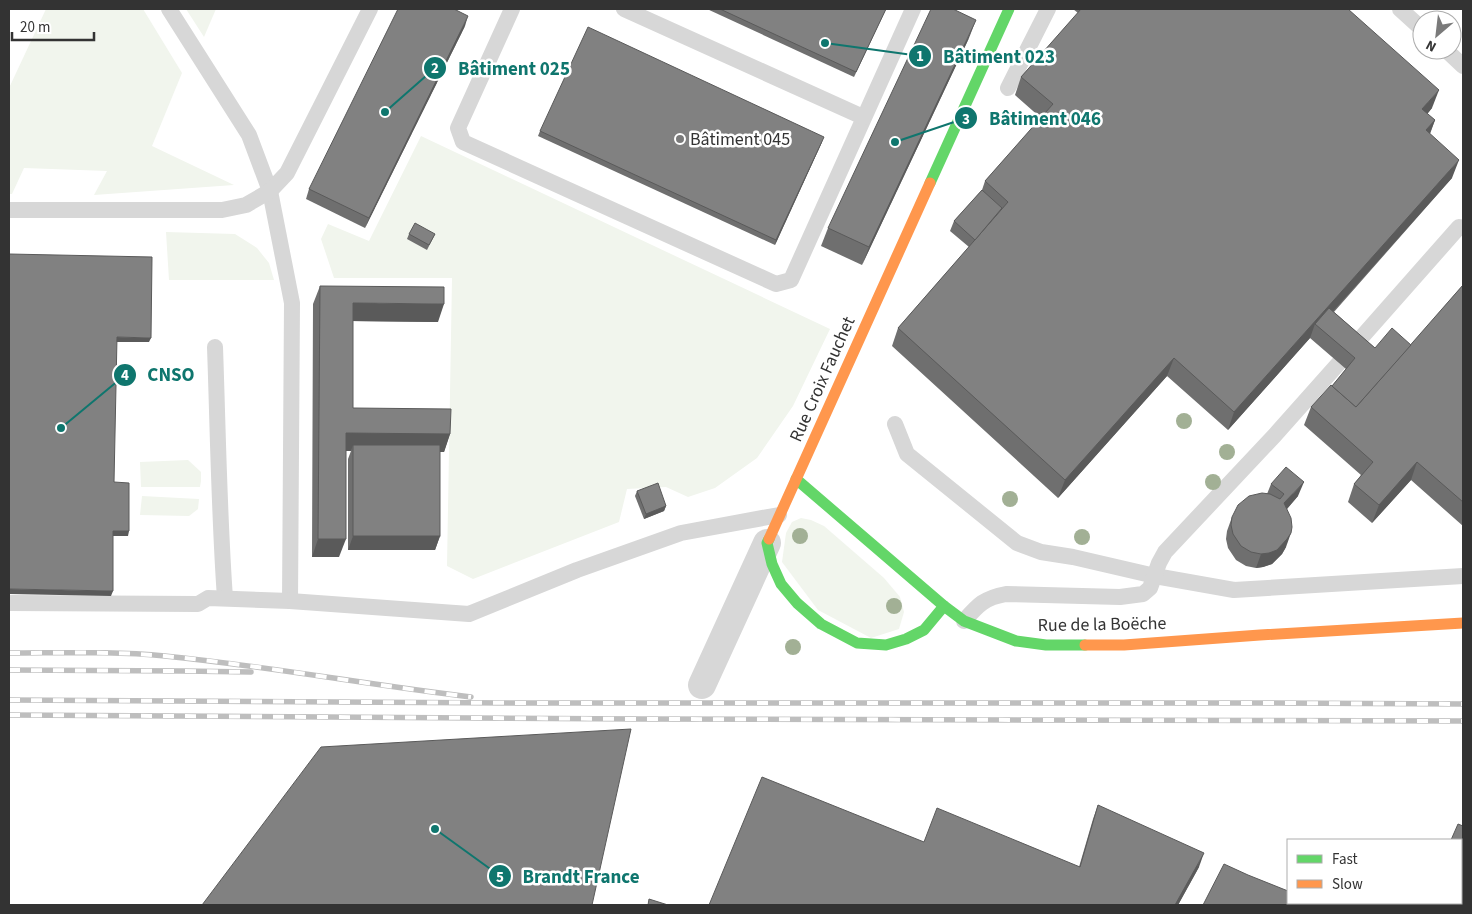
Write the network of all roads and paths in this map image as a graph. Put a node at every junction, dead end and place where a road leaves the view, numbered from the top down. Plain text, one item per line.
1 (168, 9) edge
2 (370, 9) edge
3 (512, 9) edge
4 (624, 9) edge
5 (912, 9) edge
6 (1009, 9) edge
7 (1048, 9) edge
8 (1400, 9) edge
9 (1412, 20) edge
10 (1008, 88) dead end
11 (863, 117) junction
12 (270, 191) junction
13 (9, 210) edge
14 (1463, 228) edge
15 (215, 347) dead end
16 (1353, 347) edge
17 (1339, 363) edge
18 (895, 424) dead end
19 (796, 480) junction
20 (779, 515) junction
21 (767, 543) junction
22 (1155, 576) junction
23 (1463, 576) edge
24 (225, 598) junction
25 (290, 601) junction
26 (9, 602) edge
27 (944, 606) junction
28 (964, 621) junction
29 (1463, 623) edge
30 (702, 685) dead end

1 - 12 lane
2 - 12 lane
3 - 11 lane
4 - 11 lane
5 - 11 lane
6 - 19 street, Rue Croix Fauchet
7 - 10 lane
8 - 9 lane
12 - 13 lane
12 - 25 lane
14 - 16 lane
15 - 24 lane
17 - 22 lane
18 - 22 lane
19 - 20 street, Rue Croix Fauchet
19 - 27 street, Rue de la Boëche
20 - 21 street, Rue Croix Fauchet
20 - 25 lane
21 - 27 street
21 - 30 street
22 - 23 lane
22 - 28 lane
24 - 25 lane
24 - 26 lane
27 - 28 street, Rue de la Boëche
28 - 29 street, Rue de la Boëche

